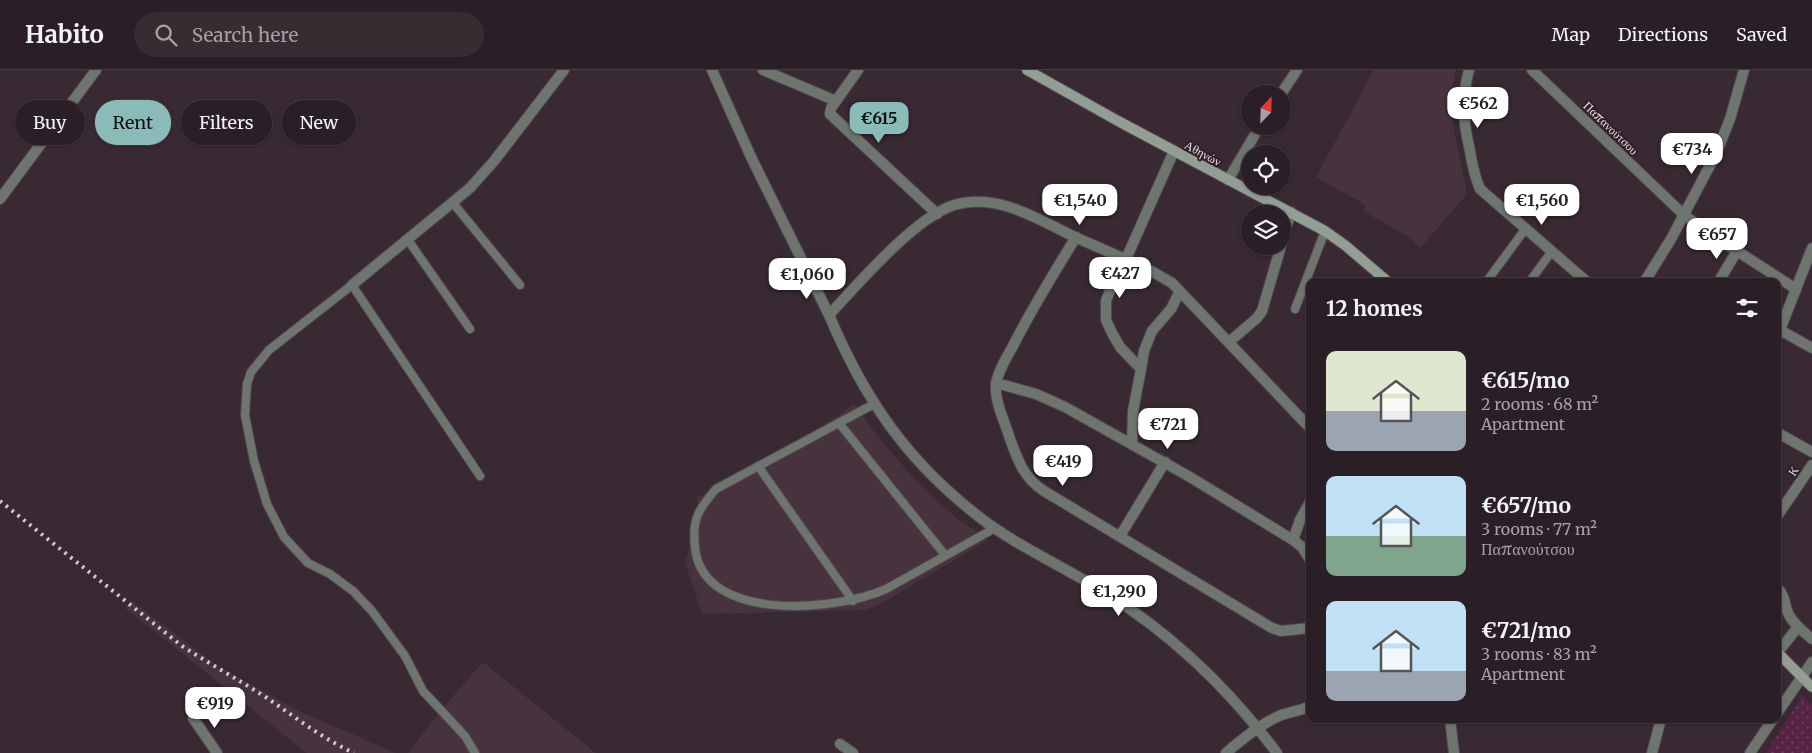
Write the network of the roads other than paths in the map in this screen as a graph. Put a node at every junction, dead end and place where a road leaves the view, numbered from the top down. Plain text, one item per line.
1 (96, 70) edge
2 (564, 70) edge
3 (712, 70) edge
4 (763, 70) edge
5 (858, 70) edge
6 (1027, 70) edge
7 (1297, 70) edge
8 (1469, 70) edge
9 (1532, 70) edge
10 (1744, 70) edge
11 (1287, 85) edge
12 (836, 101) junction
13 (1255, 135) edge
14 (1174, 151) junction
15 (1228, 180) junction
16 (0, 199) edge
17 (454, 203) junction
18 (1277, 205) edge
19 (1291, 212) edge
20 (937, 214) junction
21 (1684, 215) junction
22 (1526, 228) junction
23 (1325, 231) junction
24 (1076, 237) junction
25 (408, 240) junction
26 (1812, 248) edge
27 (1552, 251) junction
28 (1737, 251) junction
29 (1278, 255) edge
30 (1126, 259) junction
31 (1808, 268) edge
32 (1307, 278) edge
33 (1384, 278) edge
34 (1489, 278) edge
35 (1532, 278) edge
36 (1583, 278) edge
37 (1646, 278) edge
38 (1721, 278) edge
39 (1779, 278) edge
40 (1781, 279) edge
41 (1306, 280) edge
42 (352, 285) junction
43 (520, 285) dead end
44 (1796, 289) junction
45 (1180, 291) junction
46 (1295, 309) dead end
47 (829, 315) junction
48 (1781, 327) edge
49 (470, 329) dead end
50 (1781, 333) edge
51 (1229, 342) junction
52 (1812, 348) edge
53 (1141, 369) junction
54 (996, 383) junction
55 (874, 404) junction
56 (839, 422) junction
57 (1306, 424) edge
58 (1781, 436) edge
59 (1132, 444) junction
60 (1812, 452) edge
61 (1165, 462) junction
62 (758, 466) junction
63 (1812, 466) edge
64 (480, 476) dead end
65 (1306, 509) edge
66 (1781, 511) edge
67 (995, 528) junction
68 (1120, 536) junction
69 (1293, 540) junction
70 (1306, 554) edge
71 (945, 555) junction
72 (1781, 594) edge
73 (853, 601) junction
74 (1798, 627) junction
75 (1306, 628) edge
76 (1812, 639) edge
77 (1781, 648) edge
78 (1781, 655) edge
79 (1812, 662) edge
80 (1801, 677) junction
81 (1812, 687) edge
82 (1306, 707) edge
83 (1781, 707) edge
84 (193, 718) dead end
85 (1450, 723) edge
86 (1660, 723) edge
87 (1770, 723) edge
88 (1257, 729) junction
89 (840, 744) dead end
90 (217, 753) edge
91 (475, 753) edge
92 (853, 753) edge
93 (1226, 753) edge
94 (1277, 753) edge
95 (1454, 753) edge
96 (1652, 753) edge
97 (1750, 753) edge

1 - 16 street
2 - 17 street
3 - 47 street
4 - 12 street
5 - 12 street
6 - 14 main road, Αθηνών
7 - 11 street
8 - 22 street
9 - 21 street, Παπανούτσου
10 - 21 street
12 - 20 street
13 - 15 street
14 - 15 main road, Αθηνών
14 - 30 street
15 - 18 main road, Αθηνών
17 - 25 street
17 - 43 lane
19 - 23 main road, Αθηνών
20 - 24 street
20 - 47 street
21 - 28 street, Παπανούτσου
21 - 37 street
22 - 27 street
22 - 34 lane
23 - 32 lane
23 - 33 main road, Αθηνών
24 - 30 street
24 - 54 street
25 - 42 street
25 - 49 lane
26 - 31 street
27 - 35 lane
27 - 36 street
28 - 38 street
28 - 39 street, Παπανούτσου
29 - 51 street
30 - 45 street
30 - 53 street
31 - 44 street
40 - 44 street, Παπανούτσου
41 - 46 lane
42 - 64 lane
42 - 91 lane
44 - 48 street
45 - 51 street
45 - 53 street
47 - 55 street
50 - 52 street
51 - 57 street
53 - 59 street
54 - 59 street
54 - 68 street
55 - 56 lane
55 - 67 street
56 - 62 lane
56 - 71 lane
58 - 60 street
59 - 61 street
61 - 68 street
61 - 69 street
62 - 73 lane
62 - 73 lane
63 - 66 street, Κ
65 - 69 street
67 - 71 lane
67 - 88 street
68 - 75 street
69 - 70 street
71 - 73 lane
72 - 74 street
74 - 76 street
74 - 77 street
78 - 80 main road
79 - 80 street
80 - 81 main road
80 - 83 street
82 - 88 street
84 - 90 street
85 - 95 street
86 - 96 street
87 - 97 street
88 - 93 street
88 - 94 street
89 - 92 street

